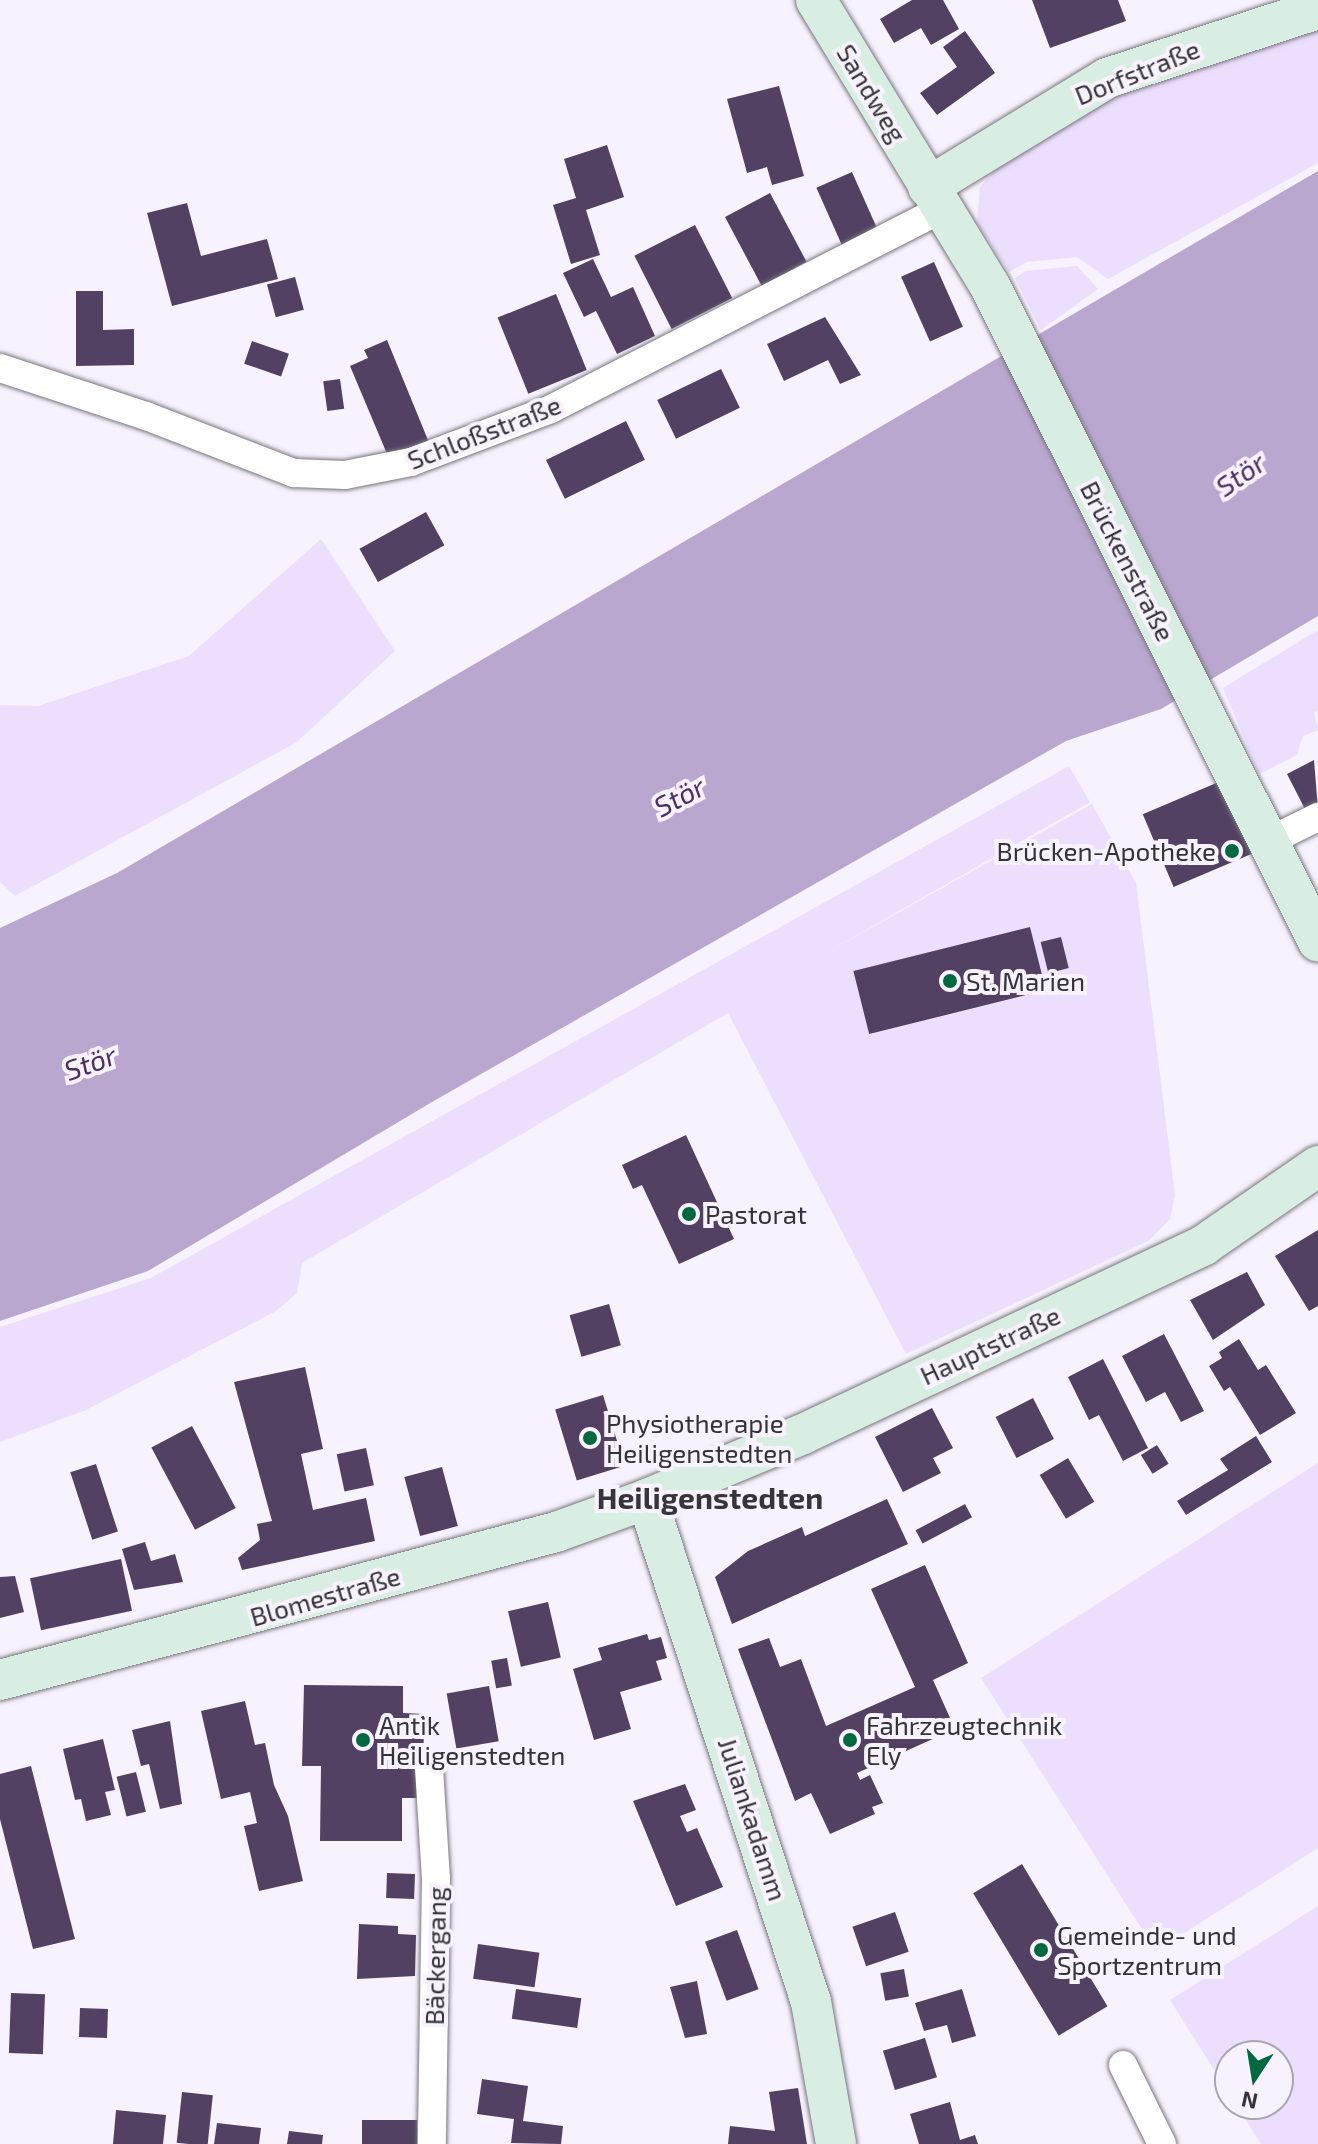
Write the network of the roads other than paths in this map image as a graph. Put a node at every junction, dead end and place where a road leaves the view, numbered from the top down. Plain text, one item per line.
1 (816, 0) edge
2 (1318, 9) edge
3 (935, 198) junction
4 (0, 368) edge
5 (1318, 817) edge
6 (1269, 841) junction
7 (1318, 941) edge
8 (1318, 1166) edge
9 (647, 1499) junction
10 (0, 1680) edge
11 (429, 1768) dead end
12 (1123, 2065) dead end
13 (432, 2144) edge
14 (836, 2144) edge
15 (1162, 2144) edge

1 - 3 street, Sandweg
2 - 3 street, Dorfstraße
3 - 4 street, Schloßstraße
3 - 6 street, Brückenstraße
5 - 6 street
6 - 7 street, Brückenstraße
8 - 9 street, Hauptstraße
9 - 10 street, Blomestraße
9 - 14 street, Juliankadamm
11 - 13 street, Bäckergang
12 - 15 street

